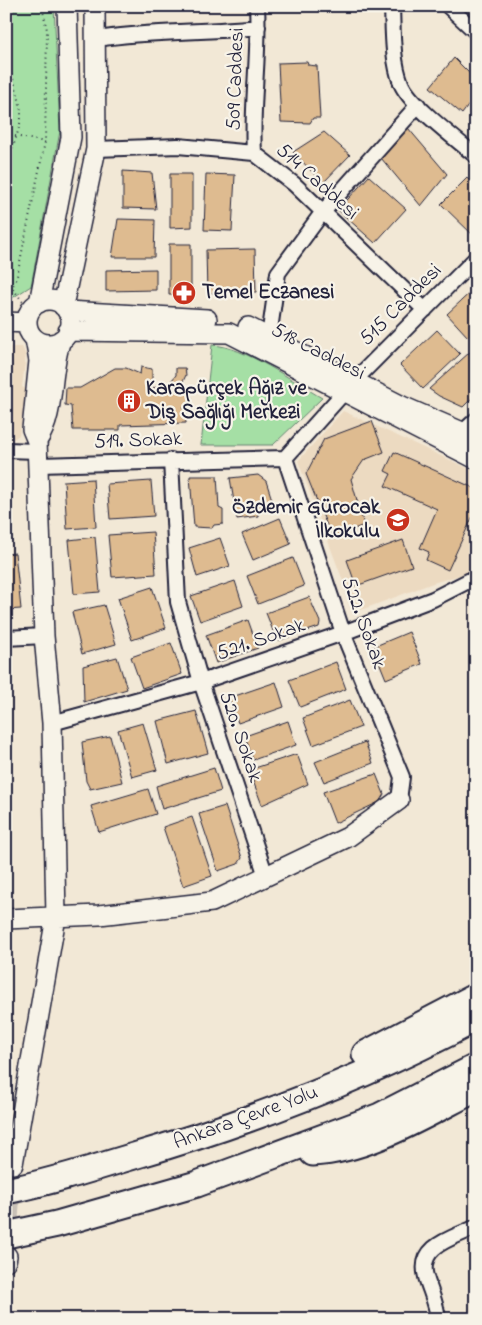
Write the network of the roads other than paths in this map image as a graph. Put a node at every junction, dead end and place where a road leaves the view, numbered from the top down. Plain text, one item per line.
1 (67, 6) edge
2 (95, 6) edge
3 (257, 6) edge
4 (392, 6) edge
5 (448, 6) edge
6 (258, 27) junction
7 (476, 32) edge
8 (97, 39) junction
9 (418, 105) junction
10 (96, 149) junction
11 (254, 153) junction
12 (476, 156) edge
13 (322, 213) junction
14 (476, 258) edge
15 (31, 302) junction
16 (65, 309) junction
17 (425, 310) junction
18 (6, 322) edge
19 (31, 331) junction
20 (65, 335) junction
21 (269, 337) junction
22 (350, 386) junction
23 (472, 430) edge
24 (6, 450) edge
25 (38, 452) junction
26 (285, 458) junction
27 (476, 458) edge
28 (171, 460) junction
29 (476, 577) edge
30 (343, 633) junction
31 (44, 636) junction
32 (6, 638) edge
33 (201, 682) junction
34 (52, 723) junction
35 (399, 800) joint
36 (266, 876) junction
37 (56, 917) junction
38 (6, 919) edge
39 (476, 996) edge
40 (476, 1019) edge
41 (476, 1067) edge
42 (476, 1088) edge
43 (281, 1108) junction
44 (275, 1156) junction
45 (14, 1164) tunnel mouth
46 (6, 1190) edge
47 (476, 1227) edge
48 (6, 1235) edge
49 (7, 1256) edge
50 (6, 1261) edge
51 (438, 1319) edge

1 - 15 main road
2 - 8 main road
3 - 6 street, 509 Caddesi
4 - 9 street
5 - 7 street
6 - 8 street
6 - 11 street, 509 Caddesi
8 - 10 main road
9 - 12 street
9 - 13 street
10 - 11 street, 514 Caddesi
10 - 16 main road
11 - 13 street, 514 Caddesi
13 - 17 street, 514 Caddesi
13 - 21 street
14 - 17 street, 515 Caddesi
15 - 16 main road
15 - 19 main road
16 - 20 main road
16 - 21 main road, 518 Caddesi
17 - 22 street, 515 Caddesi
18 - 19 main road
19 - 20 main road
19 - 25 main road
20 - 22 main road, 518 Caddesi
20 - 25 main road
21 - 22 main road, 518 Caddesi
22 - 23 main road, 518 Caddesi
22 - 26 street
22 - 27 main road, 518 Caddesi
24 - 25 street, 519. Sokak
25 - 28 street, 519. Sokak
25 - 31 main road
26 - 28 street, 519. Sokak
26 - 30 street, 522. Sokak
28 - 33 street, 520. Sokak
29 - 30 street, 521. Sokak
30 - 33 street, 521. Sokak
30 - 35 street, 522. Sokak
31 - 32 street
31 - 34 main road
33 - 34 street, 521. Sokak
33 - 36 street, 520. Sokak
34 - 37 main road
35 - 36 main road
36 - 37 main road
37 - 38 main road
37 - 45 main road
39 - 43 highway
40 - 43 highway, Ankara Çevre Yolu
41 - 44 highway
42 - 44 highway
43 - 46 highway, Ankara Çevre Yolu
44 - 48 highway
47 - 51 street
49 - 50 main road

